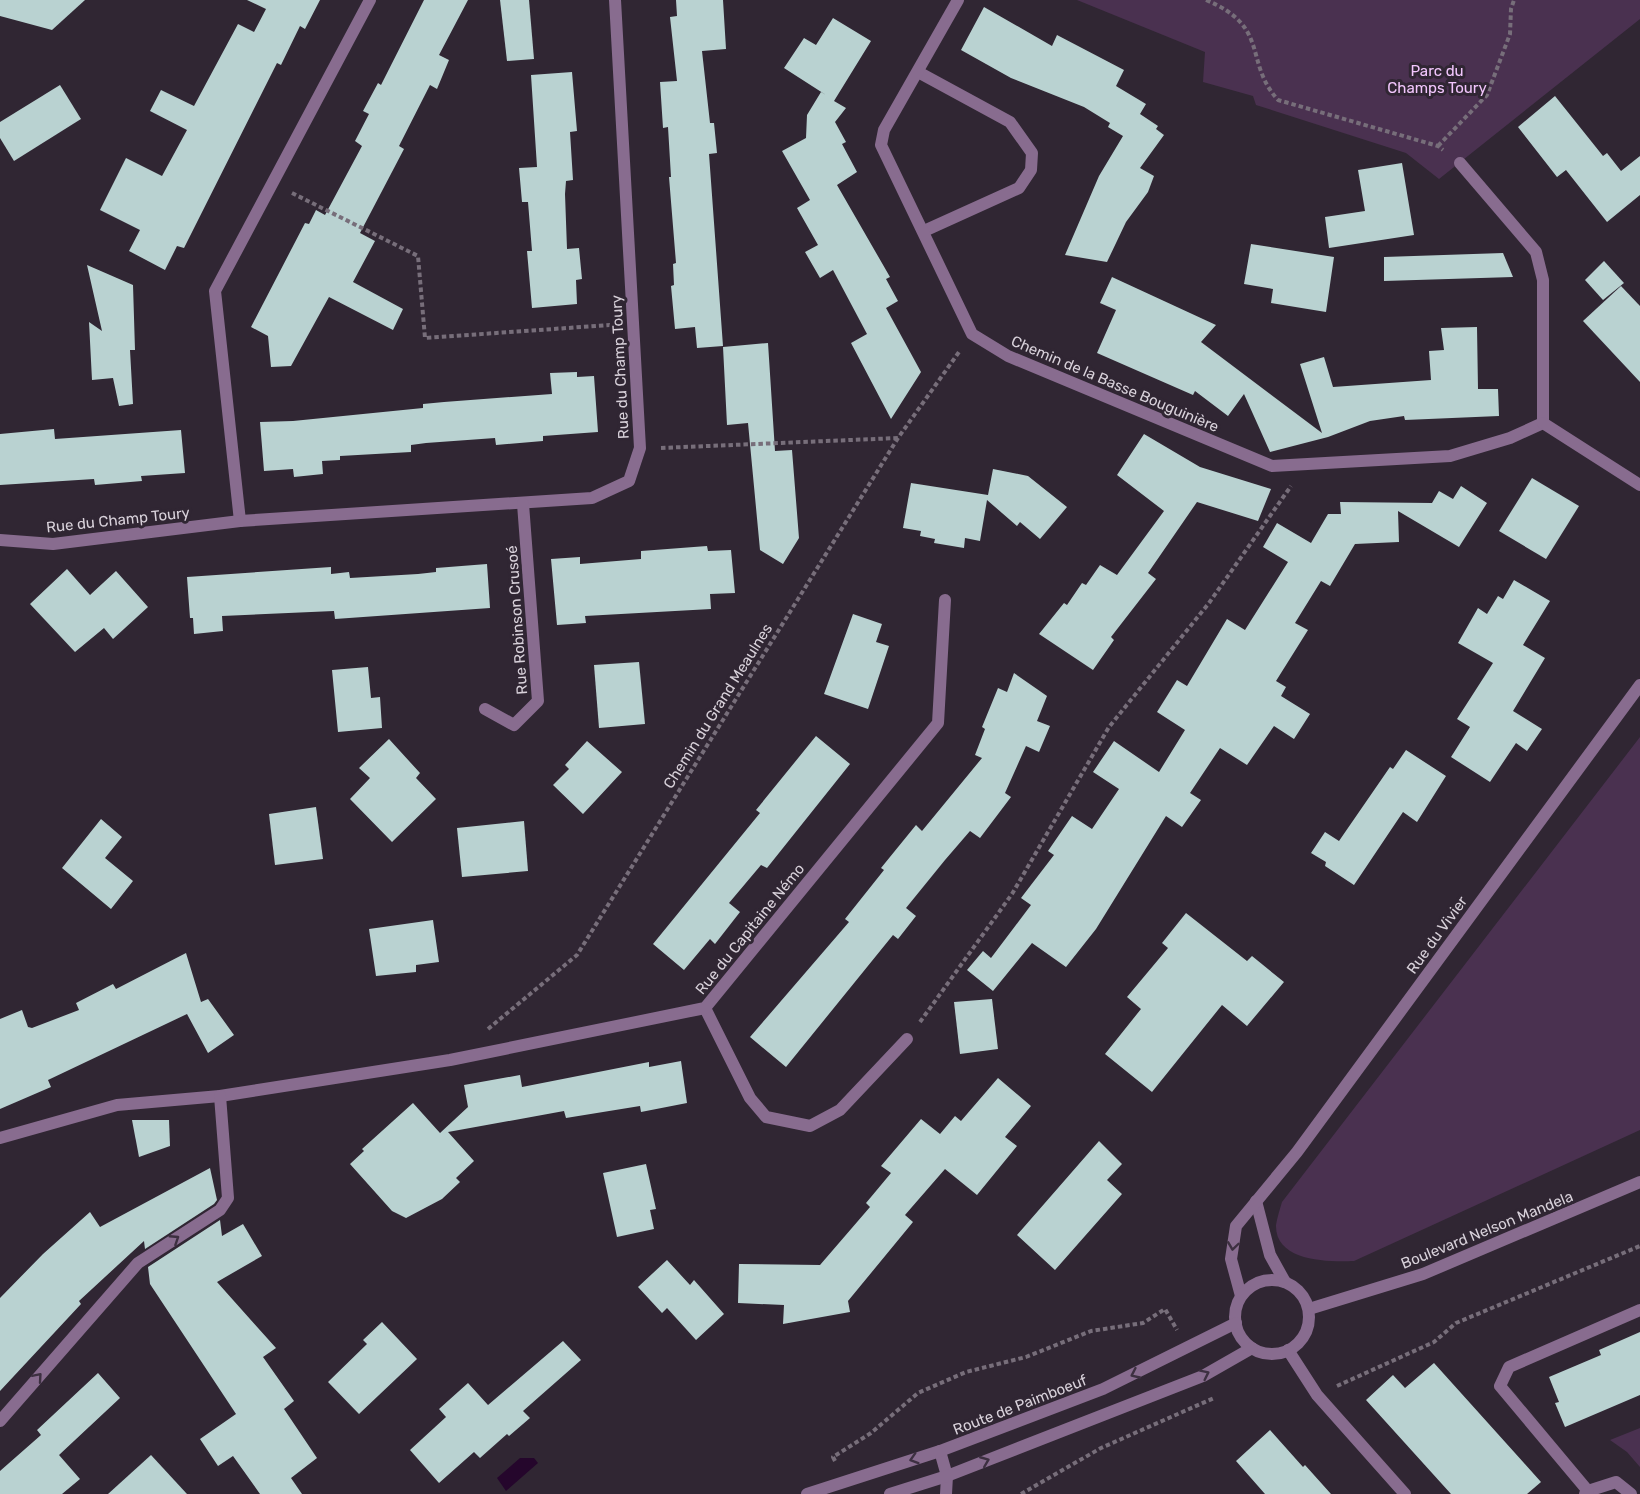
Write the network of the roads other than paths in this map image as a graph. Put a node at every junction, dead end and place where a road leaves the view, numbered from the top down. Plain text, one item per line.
1 (370, 0) edge
2 (615, 0) edge
3 (957, 0) edge
4 (918, 72) junction
5 (1460, 163) dead end
6 (924, 231) junction
7 (1544, 423) junction
8 (1640, 485) edge
9 (523, 504) junction
10 (240, 521) junction
11 (0, 540) edge
12 (945, 600) dead end
13 (1640, 685) edge
14 (484, 709) dead end
15 (705, 1008) junction
16 (907, 1039) road end
17 (220, 1096) junction
18 (0, 1138) edge
19 (1640, 1182) edge
20 (1256, 1201) junction
21 (1285, 1282) junction
22 (1241, 1296) junction
23 (1309, 1309) junction
24 (1640, 1310) edge
25 (1236, 1323) junction
26 (1252, 1348) junction
27 (1288, 1350) junction
28 (0, 1421) edge
29 (940, 1452) junction
30 (947, 1476) junction
31 (1587, 1492) edge
32 (807, 1494) edge
33 (890, 1494) edge
34 (946, 1494) edge
35 (1405, 1494) edge
36 (1631, 1494) edge

1 - 10 street
2 - 9 street, Rue du Champ Toury
3 - 4 street
4 - 6 street
4 - 6 street
5 - 7 street
6 - 7 street, Chemin de la Basse Bouguinière
7 - 8 street
9 - 10 street, Rue du Champ Toury
9 - 14 street, Rue Robinson Crusoé
10 - 11 street, Rue du Champ Toury
12 - 15 street, Rue du Capitaine Némo
13 - 20 street, Rue du Vivier
15 - 16 street
15 - 17 street, Rue du Capitaine Némo
17 - 18 street, Rue du Capitaine Némo
28 -> 17 street
19 - 23 street, Boulevard Nelson Mandela
20 - 21 street
20 -> 22 street, Rue du Vivier
21 - 22 street
21 - 23 street
22 - 25 street
23 - 27 street
24 - 31 street
25 - 26 street
25 -> 29 street, Route de Paimboeuf
26 - 27 street
30 -> 26 street
27 - 35 street
29 - 30 street
29 -> 32 street, Route de Paimboeuf
30 - 33 street
30 - 34 street
31 - 36 street

